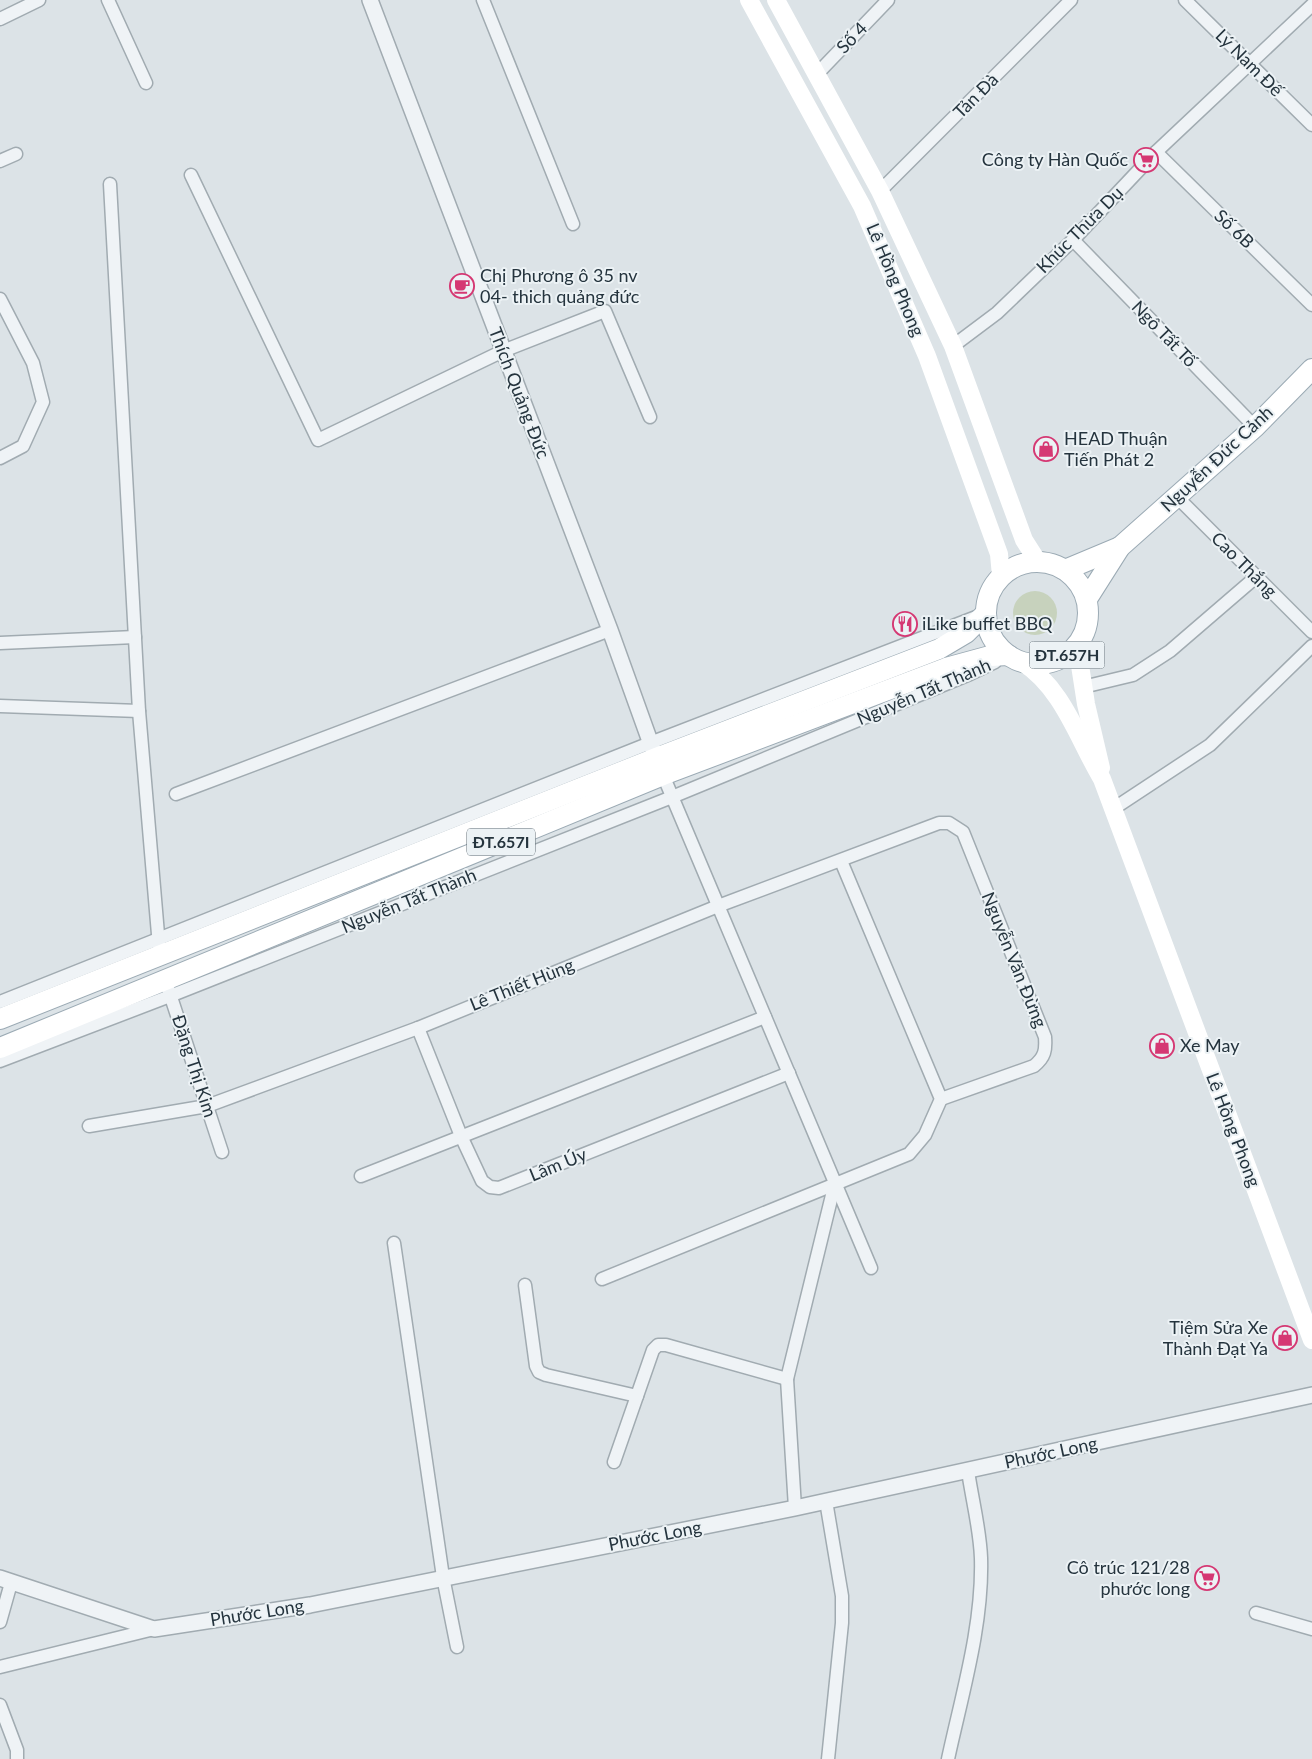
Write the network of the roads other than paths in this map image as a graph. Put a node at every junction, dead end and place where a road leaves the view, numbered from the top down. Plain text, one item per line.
1 (39, 0) edge
2 (108, 0) edge
3 (370, 0) edge
4 (483, 0) edge
5 (749, 0) edge
6 (776, 0) edge
7 (888, 0) edge
8 (1072, 0) edge
9 (1185, 0) edge
10 (1312, 5) edge
11 (0, 19) edge
12 (1251, 65) junction
13 (816, 75) junction
14 (146, 82) dead end
15 (1312, 125) edge
16 (1156, 152) junction
17 (16, 154) dead end
18 (0, 161) edge
19 (191, 175) dead end
20 (110, 184) dead end
21 (880, 191) junction
22 (573, 224) dead end
23 (1072, 240) junction
24 (0, 299) edge
25 (1312, 305) edge
26 (953, 346) junction
27 (503, 351) junction
28 (928, 356) junction
29 (1312, 369) edge
30 (650, 417) dead end
31 (1254, 427) junction
32 (0, 458) edge
33 (1177, 497) junction
34 (1120, 547) junction
35 (1038, 562) junction
36 (1065, 570) junction
37 (1001, 576) junction
38 (1256, 577) junction
39 (1087, 600) junction
40 (985, 614) junction
41 (610, 630) junction
42 (1312, 632) edge
43 (136, 637) junction
44 (0, 643) edge
45 (1077, 646) junction
46 (1312, 646) edge
47 (1015, 659) junction
48 (1083, 687) junction
49 (0, 706) edge
50 (139, 711) junction
51 (656, 759) junction
52 (1102, 779) junction
53 (176, 794) dead end
54 (672, 797) junction
55 (1113, 809) junction
56 (948, 823) joint
57 (840, 861) junction
58 (718, 906) junction
59 (159, 947) junction
60 (168, 988) junction
61 (0, 1002) edge
62 (765, 1017) junction
63 (0, 1019) edge
64 (418, 1028) junction
65 (0, 1048) edge
66 (0, 1061) edge
67 (789, 1073) junction
68 (941, 1099) junction
69 (207, 1106) junction
70 (89, 1126) dead end
71 (461, 1136) junction
72 (222, 1152) dead end
73 (361, 1176) dead end
74 (835, 1183) junction
75 (394, 1242) dead end
76 (871, 1268) dead end
77 (602, 1279) dead end
78 (525, 1285) dead end
79 (1312, 1340) edge
80 (788, 1379) junction
81 (1312, 1395) edge
82 (637, 1396) junction
83 (614, 1462) dead end
84 (968, 1471) junction
85 (826, 1501) junction
86 (795, 1508) junction
87 (443, 1577) junction
88 (6, 1580) edge
89 (1256, 1613) dead end
90 (0, 1622) edge
91 (154, 1629) junction
92 (1312, 1629) edge
93 (457, 1647) dead end
94 (0, 1666) edge
95 (0, 1705) edge
96 (17, 1759) edge
97 (828, 1759) edge
98 (948, 1759) edge

1 - 11 street
2 - 14 street
3 - 27 street, Thích Quảng Đức
4 - 22 street
5 - 28 main road, Lê Hồng Phong
6 - 13 main road, Lê Hồng Phong
7 - 13 street, Số 4
8 - 21 street, Tản Đà
9 - 12 street, Lý Nam Đế
10 - 12 street, Khúc Thừa Dụ
12 - 15 street, Lý Nam Đế
12 - 16 street, Khúc Thừa Dụ
13 - 21 main road, Lê Hồng Phong
16 - 23 street, Khúc Thừa Dụ
16 - 25 street, Số 6B
17 - 18 street
19 - 27 street
20 - 43 street
21 - 26 main road, Lê Hồng Phong
23 - 26 street, Khúc Thừa Dụ
23 - 31 street, Ngô Tất Tố
24 - 32 street
26 - 28 main road
26 - 35 main road, Lê Hồng Phong
27 - 30 street
27 - 41 street, Thích Quảng Đức
28 - 37 main road, Lê Hồng Phong
29 - 31 main road, Nguyễn Đức Cảnh
31 - 33 main road, Nguyễn Đức Cảnh
33 - 34 main road, Nguyễn Đức Cảnh
33 - 38 street, Cao Thắng
34 - 36 main road, Nguyễn Đức Cảnh
34 - 39 main road, Nguyễn Đức Cảnh
35 - 36 main road
35 - 37 main road
36 - 39 main road
37 - 40 main road
38 - 42 street, Cao Thắng
38 - 48 street
39 - 45 main road, ĐT.657H
40 - 47 main road, ĐT.657H
40 - 51 main road, Nguyễn Tất Thành / ĐT.657I
41 - 51 street, Thích Quảng Đức
41 - 53 street
43 - 44 street
43 - 50 street
45 - 47 main road, ĐT.657H
45 - 48 main road, Lê Hồng Phong / ĐT.657H
46 - 55 street
47 - 51 main road, Nguyễn Tất Thành / ĐT.657I
47 - 52 main road, Lê Hồng Phong / ĐT.657H
47 - 54 street, Nguyễn Tất Thành
48 - 52 main road, Lê Hồng Phong / ĐT.657H
49 - 50 street
50 - 59 street
51 - 54 street
51 - 59 main road, Nguyễn Tất Thành / ĐT.657I
51 - 60 main road, Nguyễn Tất Thành / ĐT.657I
52 - 55 main road, Lê Hồng Phong / ĐT.657H
54 - 58 street
54 - 60 street, Nguyễn Tất Thành
55 - 79 main road, Lê Hồng Phong / ĐT.657H
56 - 57 street, Lê Thiết Hùng
56 - 68 street, Nguyễn Văn Đừng
57 - 58 street, Lê Thiết Hùng
57 - 68 street
58 - 62 street
58 - 64 street, Lê Thiết Hùng
59 - 61 street, Nguyễn Tất Thành
59 - 63 main road, Nguyễn Tất Thành / ĐT.657I
60 - 65 main road, Nguyễn Tất Thành / ĐT.657I
60 - 66 street, Nguyễn Tất Thành
60 - 69 street, Đặng Thị Kim
62 - 67 street
62 - 71 street
64 - 69 street, Lê Thiết Hùng
64 - 71 street, Lâm Úy
67 - 71 street, Lâm Úy
67 - 74 street
68 - 74 street
69 - 70 street, Lê Thiết Hùng
69 - 72 street, Đặng Thị Kim
71 - 73 street
74 - 76 street
74 - 77 street
74 - 80 street
75 - 87 street
78 - 82 street
80 - 82 street
80 - 86 street
81 - 84 street, Phước Long
82 - 83 street
84 - 85 street, Phước Long
84 - 98 street
85 - 86 street, Phước Long
85 - 97 street
86 - 87 street, Phước Long
87 - 91 street, Phước Long
87 - 93 street
88 - 90 street
88 - 91 street, Phước Long
89 - 92 street
91 - 94 street
95 - 96 street

